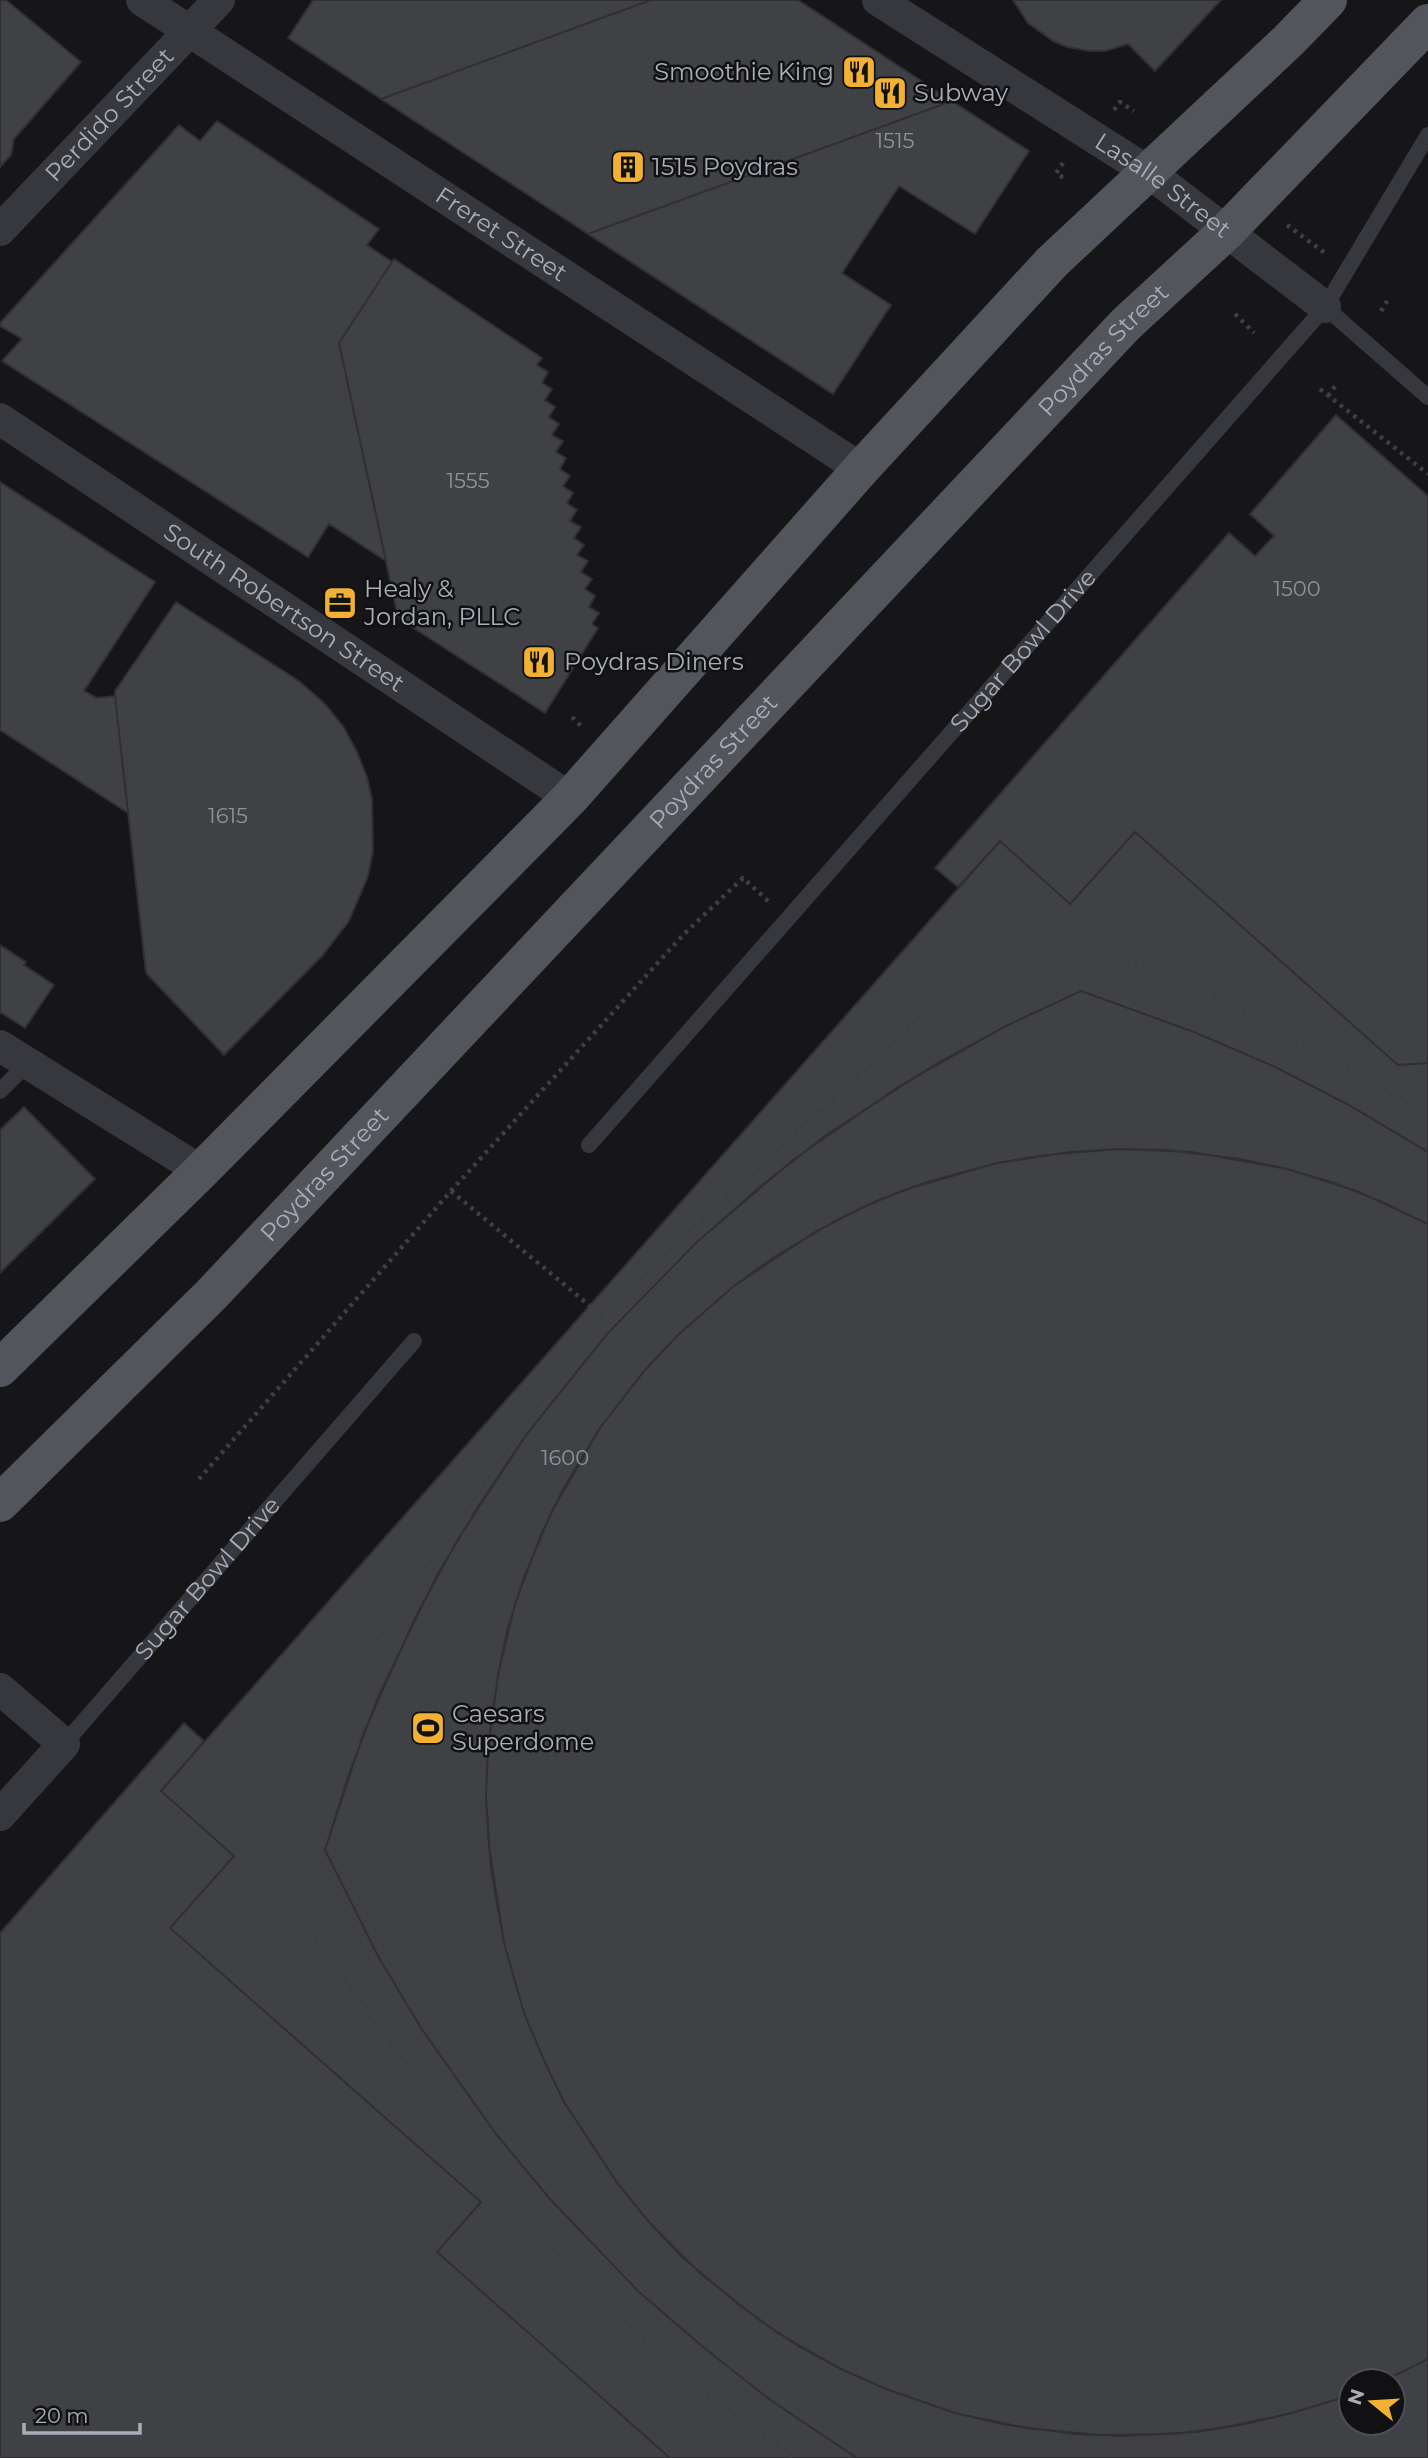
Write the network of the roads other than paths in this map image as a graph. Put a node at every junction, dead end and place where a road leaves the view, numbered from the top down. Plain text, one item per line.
1 (142, 0) edge
2 (219, 0) edge
3 (878, 0) edge
4 (1328, 0) edge
5 (1428, 23) edge
6 (191, 31) junction
7 (1428, 135) edge
8 (1147, 172) junction
9 (0, 230) edge
10 (1226, 232) junction
11 (1325, 307) junction
12 (1428, 397) edge
13 (0, 419) edge
14 (861, 469) junction
15 (569, 798) junction
16 (0, 1046) edge
17 (28, 1063) junction
18 (0, 1091) edge
19 (589, 1145) dead end
20 (201, 1171) junction
21 (414, 1340) dead end
22 (0, 1367) edge
23 (0, 1503) edge
24 (0, 1689) edge
25 (64, 1744) junction
26 (0, 1815) edge

1 - 6 street, Freret Street
2 - 6 street, Perdido Street
3 - 8 street, Lasalle Street
4 - 8 main road
5 - 10 main road, Poydras Street
6 - 9 street, Perdido Street
6 - 14 street, Freret Street
7 - 11 lane, Sugar Bowl Drive
8 - 10 street, Lasalle Street
8 - 14 main road
10 - 11 street, Lasalle Street
10 - 23 main road, Poydras Street
11 - 12 lane, Lasalle Street
11 - 19 lane, Sugar Bowl Drive
13 - 15 street, South Robertson Street
14 - 15 main road
15 - 20 main road
16 - 17 street
17 - 18 lane
17 - 20 street
20 - 22 main road
21 - 25 lane, Sugar Bowl Drive
24 - 25 street
25 - 26 street, Sugar Bowl Drive

